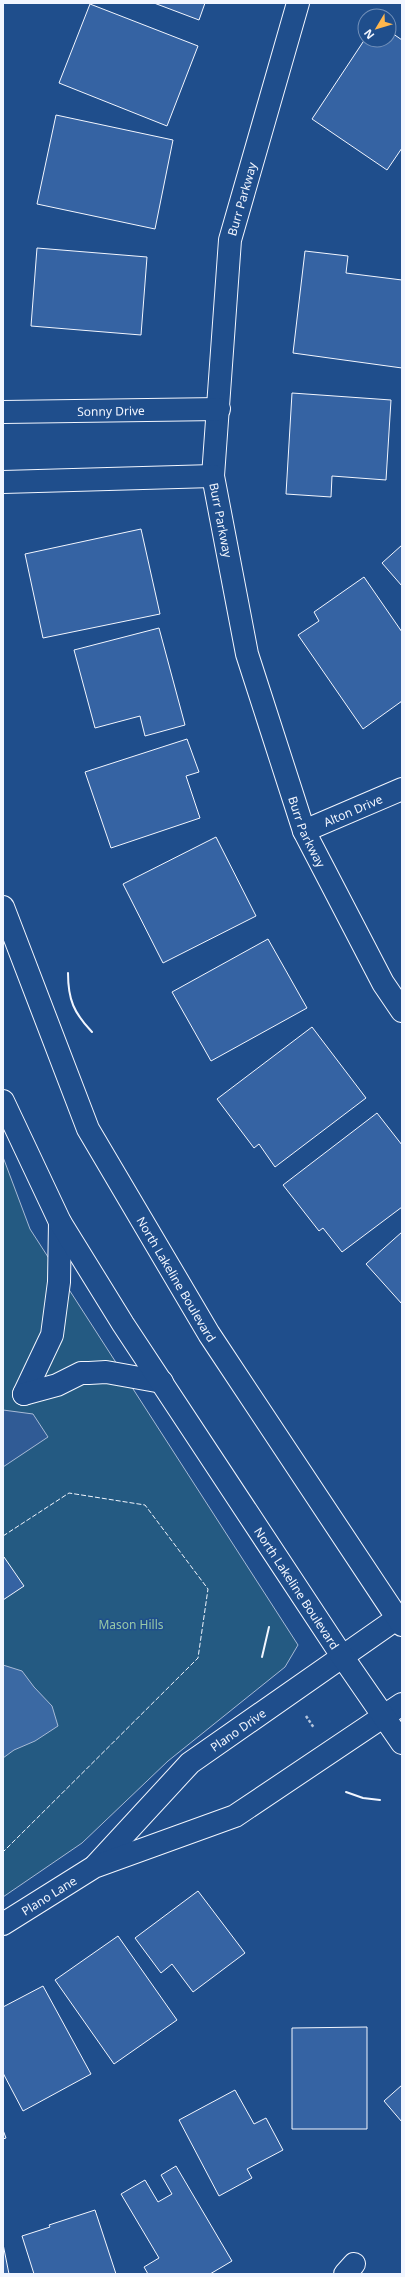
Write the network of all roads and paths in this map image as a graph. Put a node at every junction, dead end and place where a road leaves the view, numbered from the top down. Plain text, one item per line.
1 (298, 3) edge
2 (218, 409) junction
3 (3, 412) edge
4 (213, 476) junction
5 (3, 482) edge
6 (402, 789) edge
7 (304, 831) junction
8 (3, 907) edge
9 (402, 1011) edge
10 (3, 1101) edge
11 (60, 1222) junction
12 (162, 1382) junction
13 (400, 1619) edge
14 (342, 1656) junction
15 (402, 1704) edge
16 (305, 1714) dead end
17 (384, 1715) junction
18 (318, 1734) dead end
19 (402, 1743) edge
20 (94, 1867) junction
21 (3, 1924) edge

1 - 2 street, Burr Parkway
2 - 3 street, Sonny Drive
2 - 4 street, Burr Parkway
4 - 5 street
4 - 7 street, Burr Parkway
6 - 7 street, Alton Drive
7 - 9 street, Burr Parkway
8 - 13 street, North Lakeline Boulevard
10 - 11 street, North Lakeline Boulevard
11 - 12 street, North Lakeline Boulevard
11 - 12 street
12 - 14 street, North Lakeline Boulevard
13 - 14 street, Plano Drive
14 - 17 street, North Lakeline Boulevard
14 - 20 street, Plano Drive
15 - 17 street
16 - 18 path
17 - 19 street, North Lakeline Boulevard
17 - 20 street
20 - 21 street, Plano Lane

